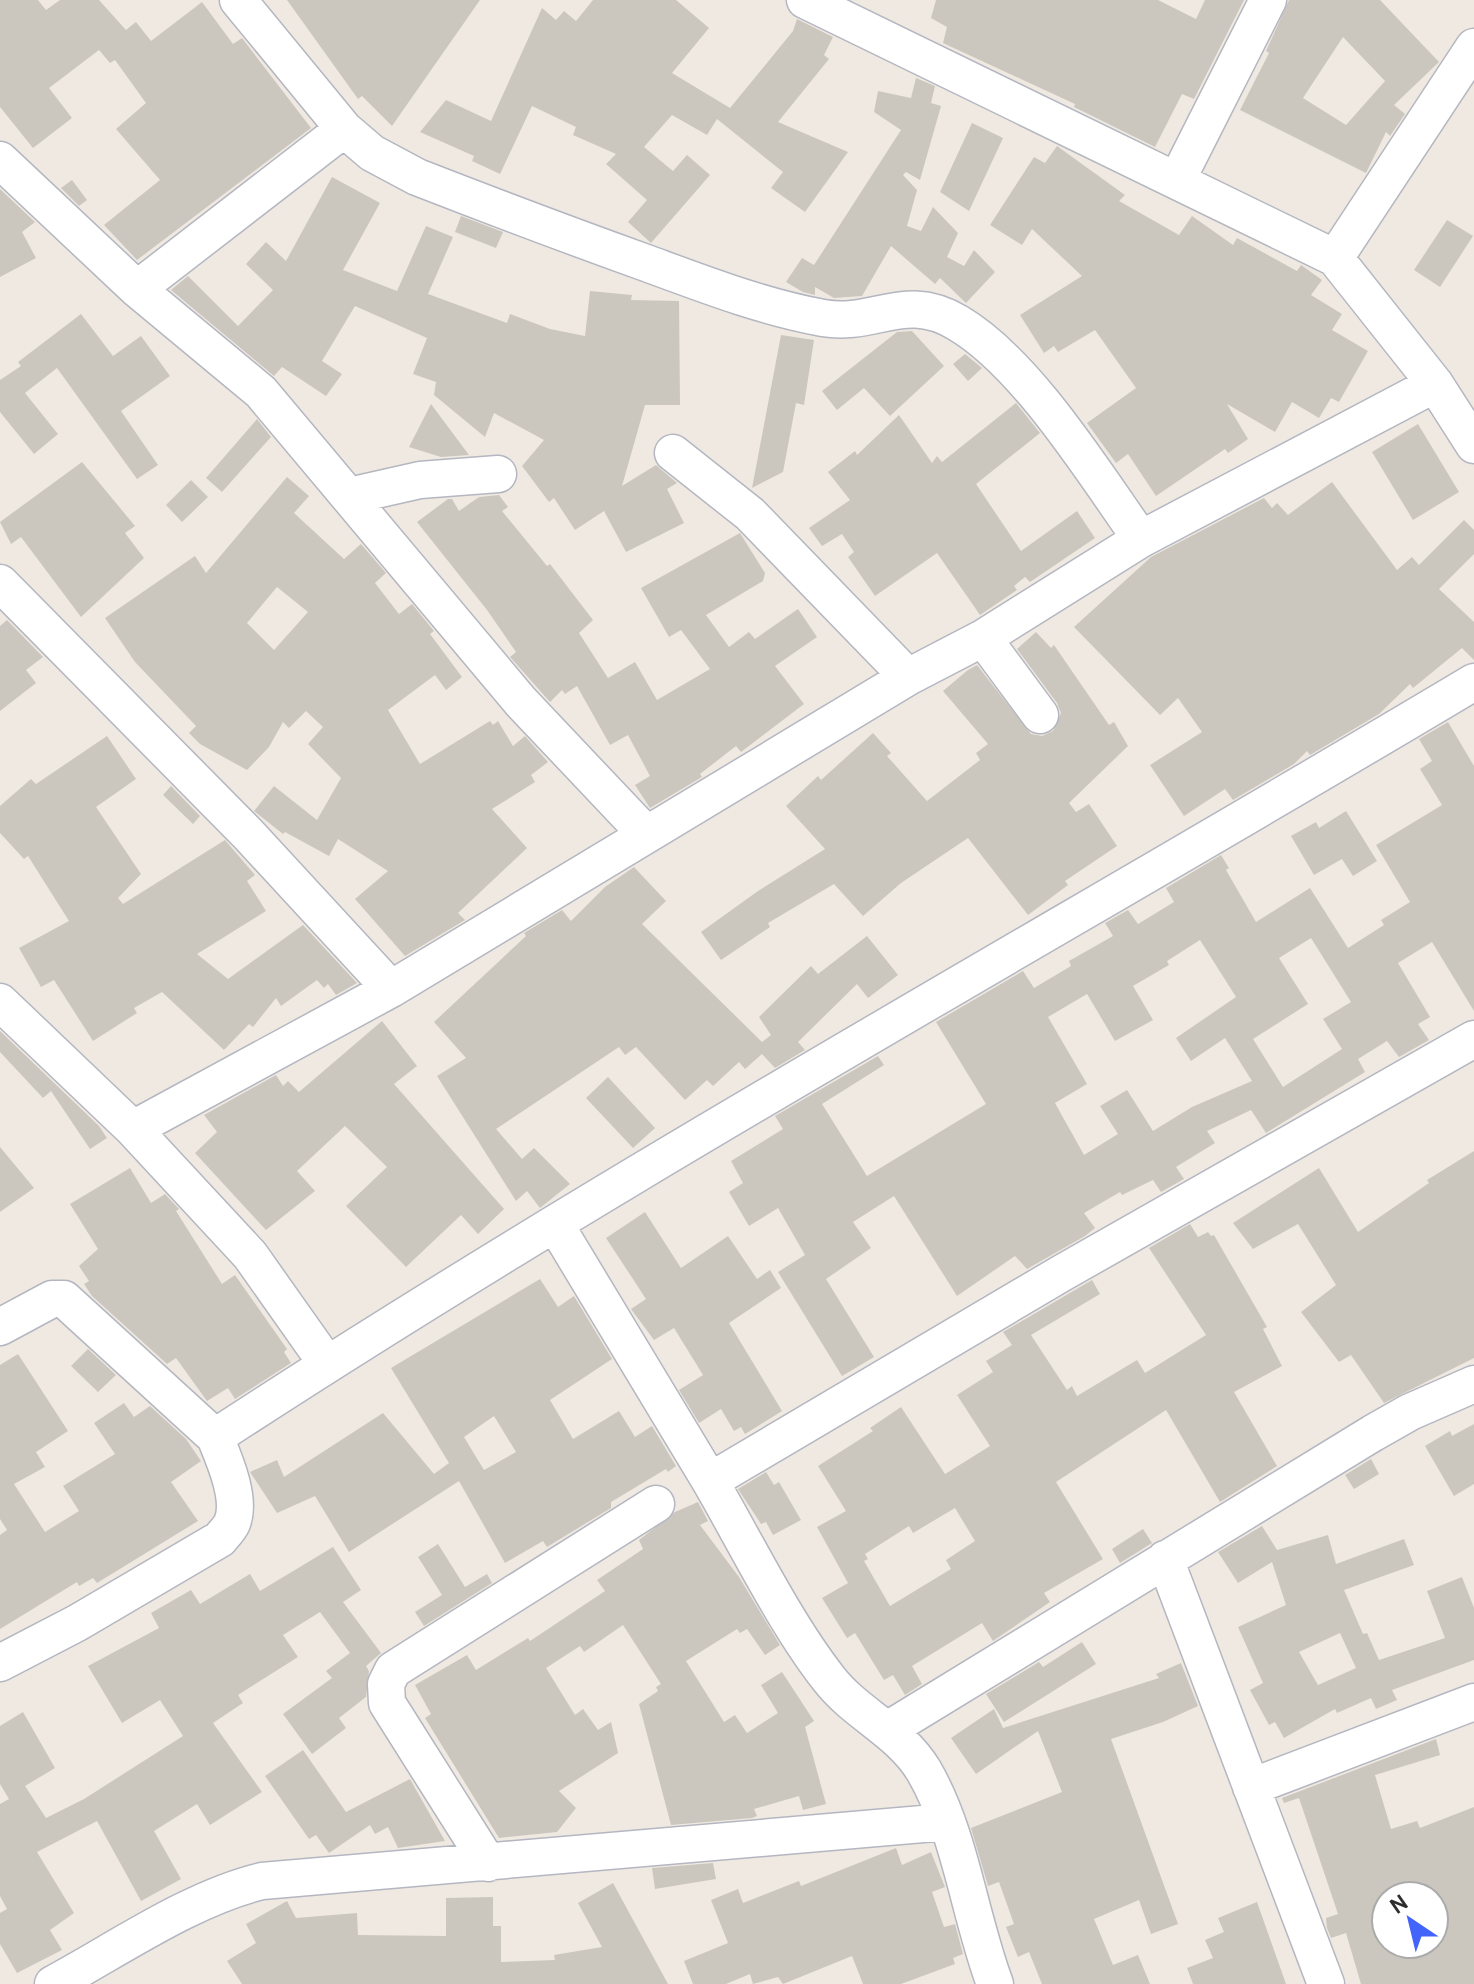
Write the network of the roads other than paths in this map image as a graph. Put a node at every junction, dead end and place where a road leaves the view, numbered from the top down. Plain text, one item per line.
1 (238, 0) edge
2 (805, 0) edge
3 (1268, 0) edge
4 (1474, 47) edge
5 (344, 129) junction
6 (0, 160) edge
7 (1177, 180) junction
8 (1335, 258) junction
9 (137, 289) junction
10 (1435, 384) junction
11 (1474, 445) edge
12 (673, 453) dead end
13 (498, 474) dead end
14 (349, 496) junction
15 (1141, 539) junction
16 (0, 583) edge
17 (983, 638) junction
18 (908, 677) junction
19 (1474, 682) edge
20 (1040, 715) dead end
21 (646, 834) junction
22 (391, 989) junction
23 (0, 1002) edge
24 (1474, 1039) edge
25 (133, 1129) junction
26 (555, 1224) junction
27 (0, 1327) edge
28 (327, 1364) junction
29 (1474, 1384) edge
30 (215, 1437) junction
31 (710, 1481) junction
32 (656, 1504) dead end
33 (1165, 1559) junction
34 (0, 1663) edge
35 (1474, 1702) edge
36 (889, 1729) junction
37 (1251, 1787) junction
38 (946, 1822) junction
39 (488, 1863) junction
40 (53, 1984) edge
41 (995, 1984) edge
42 (1326, 1984) edge

1 - 5 street
2 - 7 street
3 - 7 street
4 - 8 street
5 - 9 street
5 - 15 street
6 - 9 street
7 - 8 street
8 - 10 street
9 - 14 street
10 - 11 street
10 - 15 street
12 - 18 street
13 - 14 street
14 - 21 street
15 - 17 street
16 - 22 street
17 - 18 street
17 - 20 street
18 - 21 street
19 - 26 street
21 - 22 street
22 - 25 street
23 - 25 street
24 - 31 street
25 - 28 street
26 - 28 street
26 - 31 street
27 - 30 street
28 - 30 street
29 - 33 street
30 - 34 street
31 - 36 street
32 - 39 street
33 - 36 street
33 - 37 street
35 - 37 street
36 - 38 street
37 - 42 street
38 - 39 street
38 - 41 street
39 - 40 street

